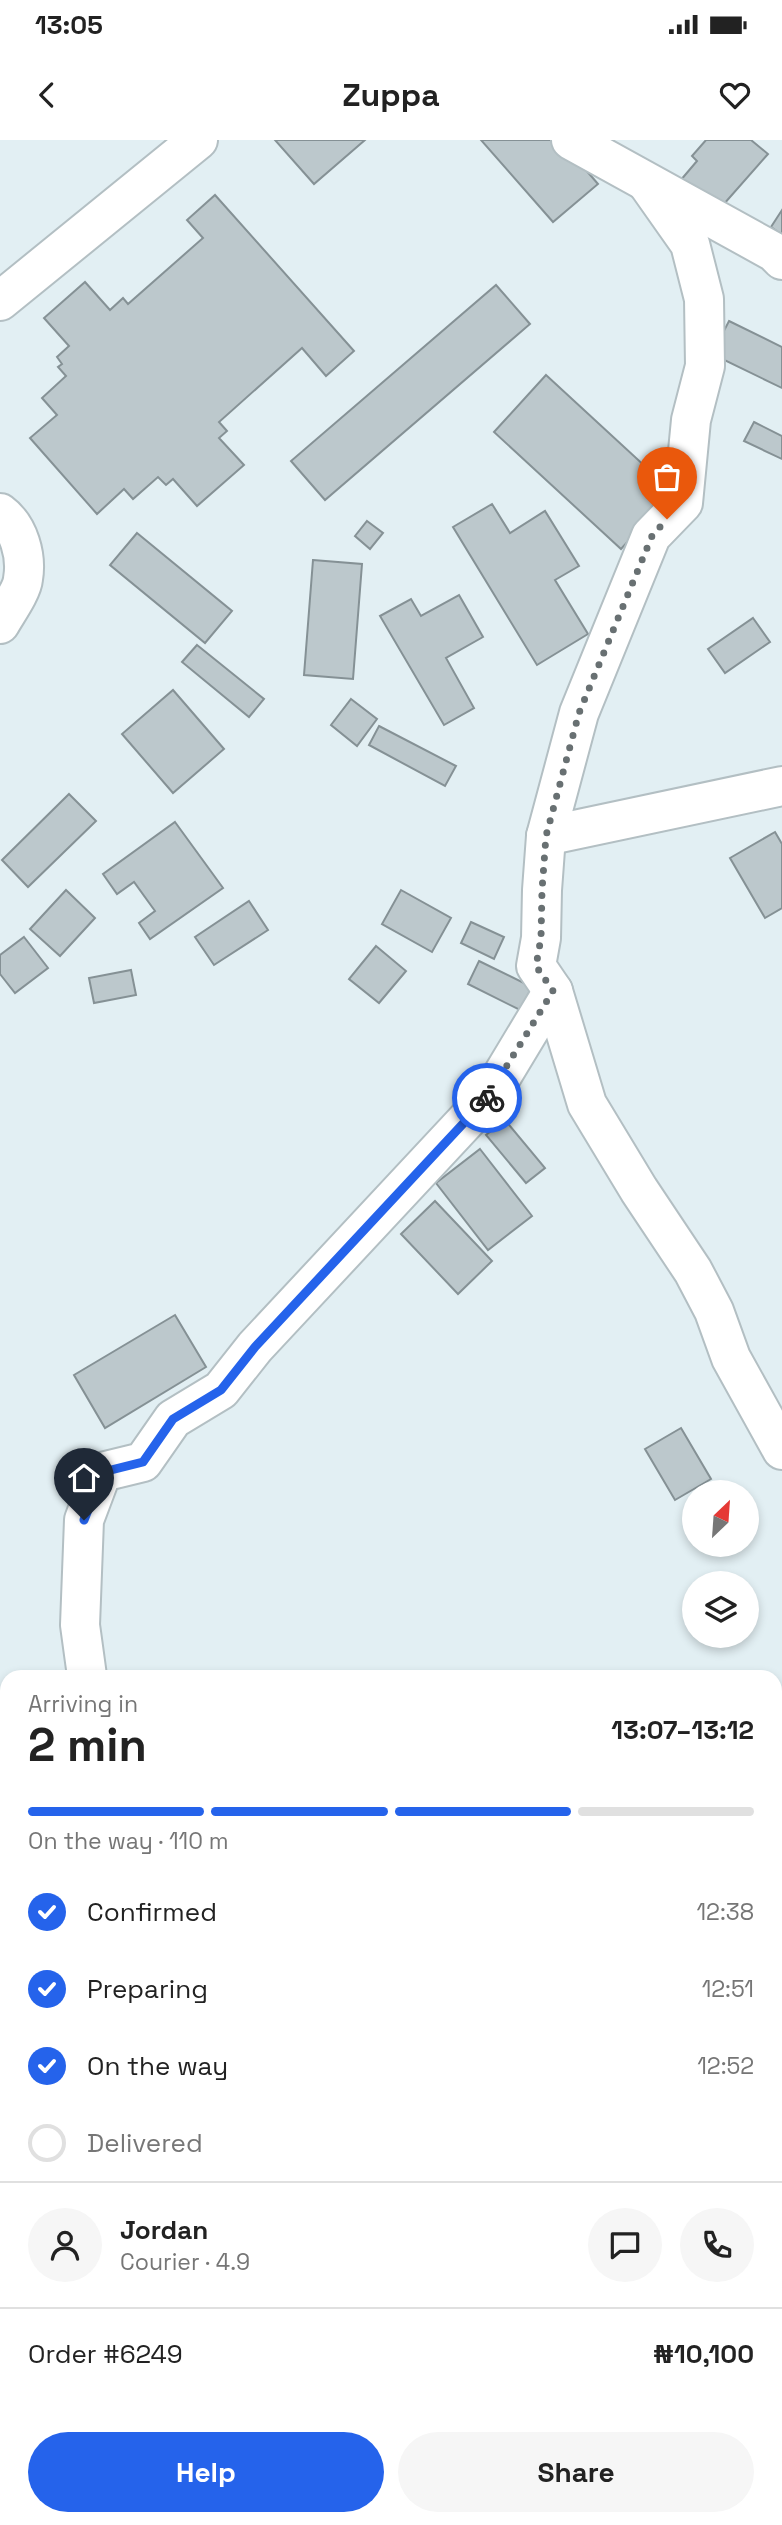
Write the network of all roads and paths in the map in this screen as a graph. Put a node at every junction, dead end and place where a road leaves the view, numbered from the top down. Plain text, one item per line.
1 (198, 140) edge
2 (570, 140) edge
3 (646, 183) junction
4 (782, 260) edge
5 (0, 301) edge
6 (0, 513) edge
7 (0, 624) edge
8 (782, 786) edge
9 (546, 836) junction
10 (553, 991) junction
11 (782, 1450) edge
12 (86, 1670) edge

1 - 5 street
2 - 3 street
3 - 4 street
3 - 9 street
6 - 7 street
8 - 9 street
9 - 10 street
10 - 11 street
10 - 12 street

